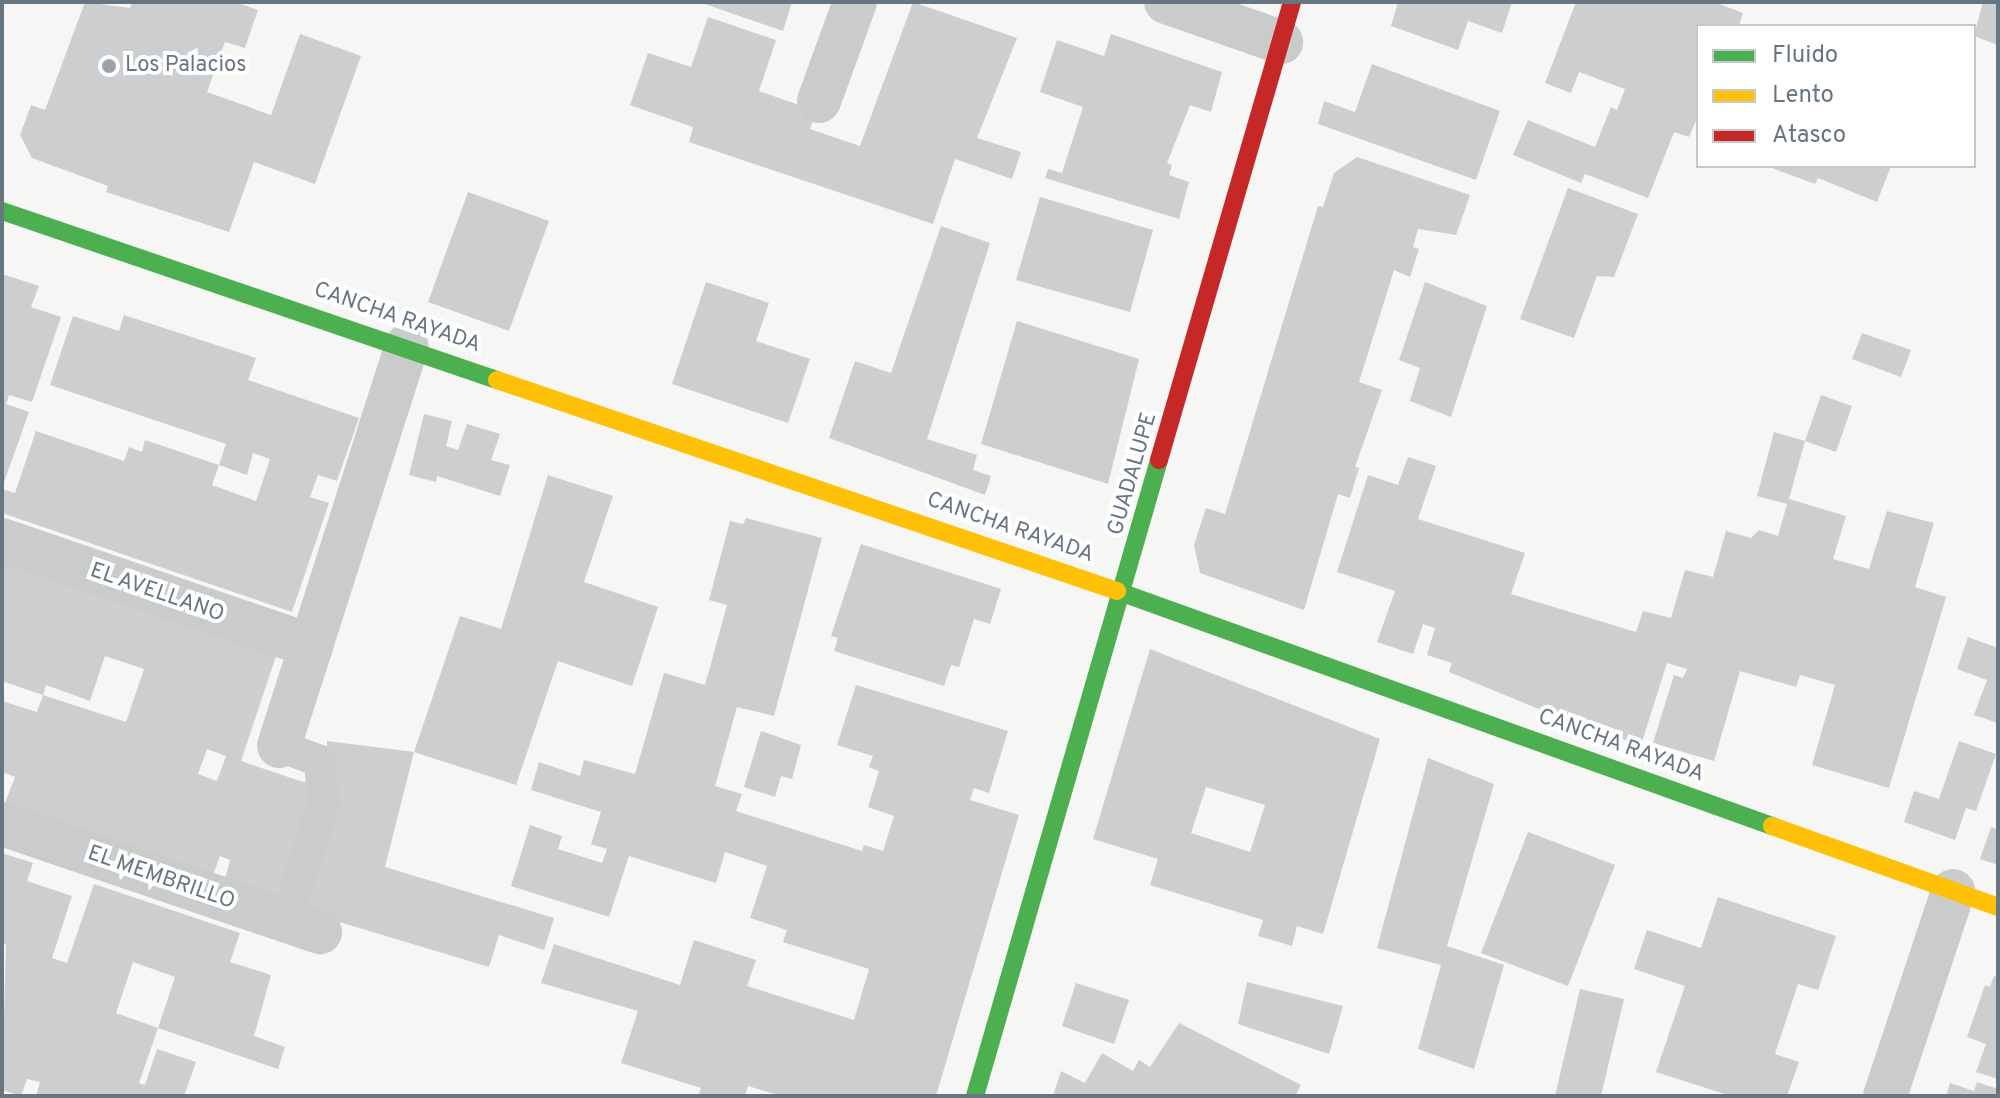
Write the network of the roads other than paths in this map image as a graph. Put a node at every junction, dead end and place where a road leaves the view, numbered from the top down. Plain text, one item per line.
1 (855, 2) edge
2 (1166, 2) edge
3 (1287, 22) edge
4 (819, 101) dead end
5 (2, 211) edge
6 (407, 346) junction
7 (2, 540) edge
8 (1124, 593) junction
9 (311, 646) junction
10 (279, 746) joint
11 (2, 824) edge
12 (1953, 891) junction
13 (1998, 907) edge
14 (303, 926) joint
15 (975, 1096) edge
16 (1885, 1096) edge

1 - 4 street
2 - 3 street
3 - 8 main road, GUADALUPE
5 - 6 main road, CANCHA RAYADA
6 - 8 main road, CANCHA RAYADA
6 - 9 street
7 - 9 street, EL AVELLANO
8 - 12 main road, CANCHA RAYADA
8 - 15 main road, GUADALUPE
9 - 10 street
10 - 14 lane
11 - 14 street, EL MEMBRILLO
12 - 13 main road, CANCHA RAYADA
12 - 16 street

